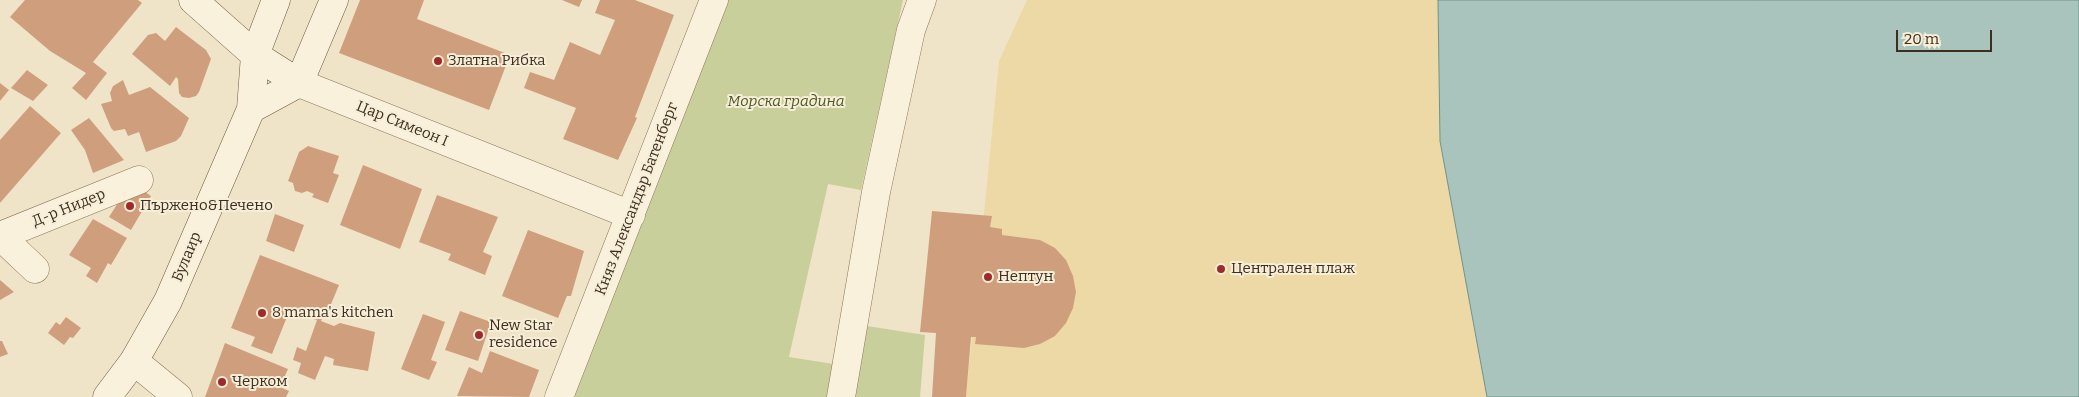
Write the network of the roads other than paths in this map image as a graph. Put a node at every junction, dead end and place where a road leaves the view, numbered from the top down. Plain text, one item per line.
1 (193, 0) edge
2 (276, 0) edge
3 (334, 0) edge
4 (714, 0) edge
5 (922, 0) edge
6 (255, 56) junction
7 (299, 83) junction
8 (250, 109) junction
9 (138, 180) dead end
10 (631, 216) junction
11 (0, 236) edge
12 (36, 269) dead end
13 (134, 361) junction
14 (107, 397) edge
15 (178, 397) edge
16 (559, 397) edge
17 (841, 397) edge

1 - 6 street, Цар Симеон I
2 - 6 street, Булаир
3 - 7 street
4 - 10 street, Княз Александър Батенберг
5 - 17 street
6 - 7 street, Цар Симеон I
6 - 8 street, Булаир
7 - 8 street
7 - 10 street, Цар Симеон I
8 - 13 street, Булаир
9 - 11 street, Д-р Нидер
10 - 16 street, Княз Александър Батенберг
11 - 12 street
13 - 14 street, Булаир
13 - 15 street

